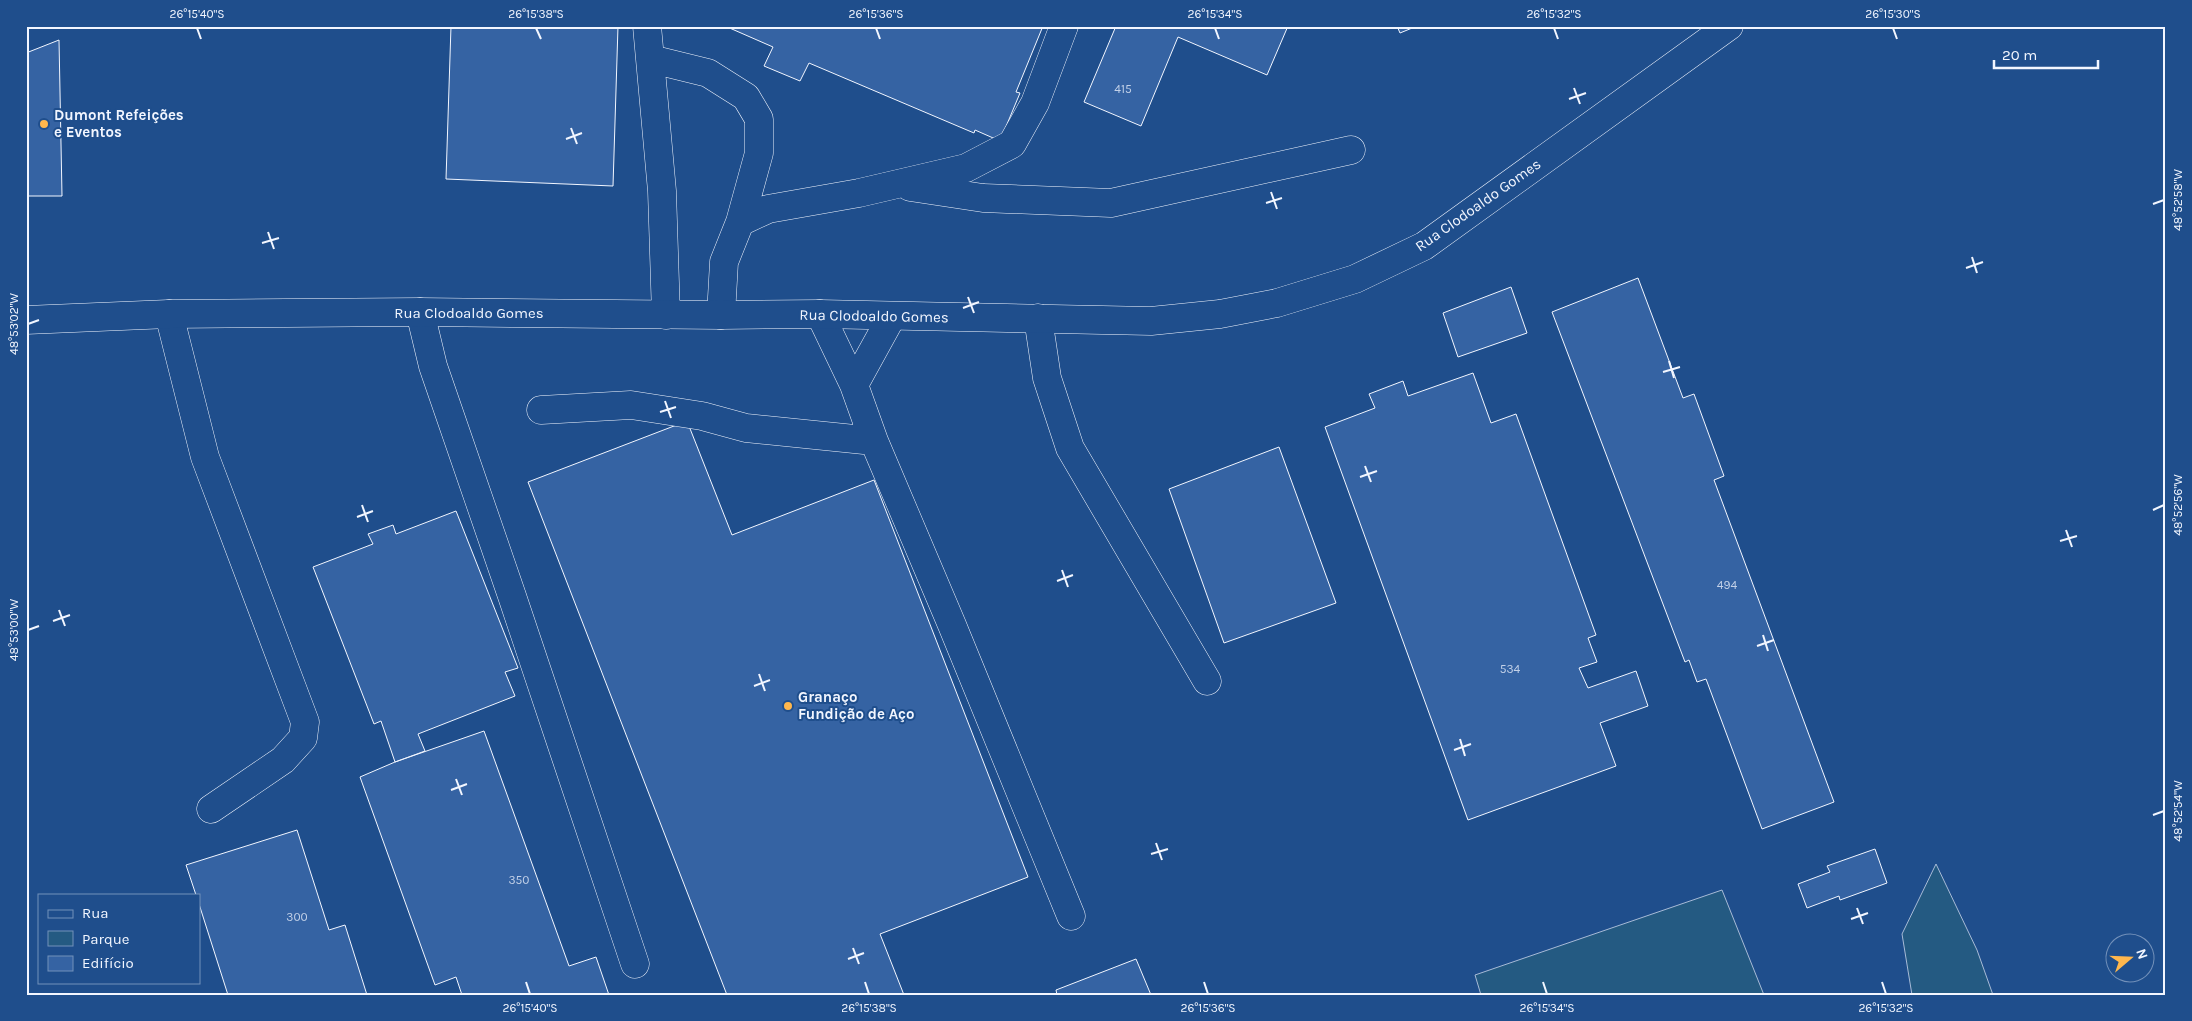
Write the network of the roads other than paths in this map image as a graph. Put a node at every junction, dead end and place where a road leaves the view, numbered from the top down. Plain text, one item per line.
1 (647, 26) edge
2 (1064, 26) edge
3 (1729, 26) edge
4 (651, 59) junction
5 (1351, 150) dead end
6 (894, 185) junction
7 (740, 222) junction
8 (420, 312) junction
9 (169, 314) junction
10 (820, 314) junction
11 (666, 315) junction
12 (721, 315) junction
13 (892, 316) junction
14 (1038, 318) junction
15 (26, 320) edge
16 (854, 385) junction
17 (541, 410) dead end
18 (874, 442) junction
19 (1207, 681) dead end
20 (211, 809) dead end
21 (1071, 916) dead end
22 (635, 964) dead end

1 - 4 main road
2 - 6 main road
3 - 14 main road, Rua Clodoaldo Gomes
4 - 7 main road
4 - 11 main road
5 - 6 main road
6 - 7 main road
7 - 12 main road
8 - 9 main road, Rua Clodoaldo Gomes
8 - 11 main road, Rua Clodoaldo Gomes
8 - 22 main road
9 - 15 main road, Rua Clodoaldo Gomes
9 - 20 main road
10 - 12 main road, Rua Clodoaldo Gomes
10 - 13 main road, Rua Clodoaldo Gomes
10 - 16 main road
11 - 12 main road, Rua Clodoaldo Gomes
13 - 14 main road, Rua Clodoaldo Gomes
13 - 16 main road
14 - 19 main road
16 - 18 main road
17 - 18 main road
18 - 21 main road

